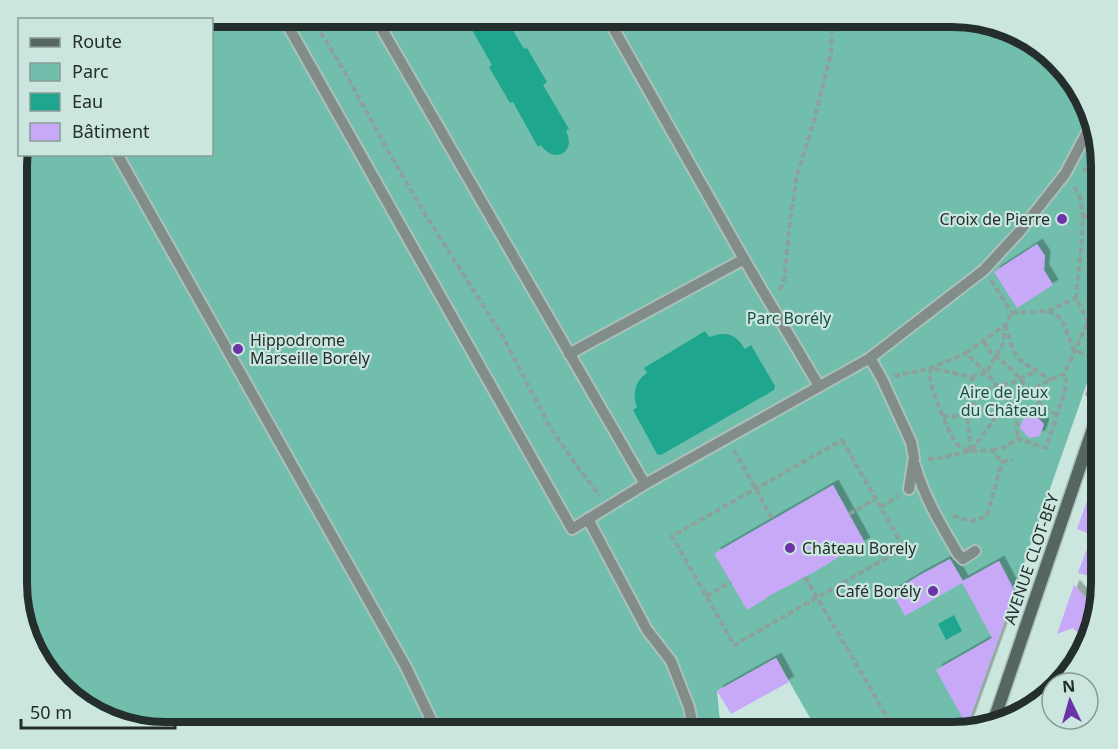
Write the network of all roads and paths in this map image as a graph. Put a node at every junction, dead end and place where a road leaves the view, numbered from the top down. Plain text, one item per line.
1 (290, 27) edge
2 (318, 27) edge
3 (381, 27) edge
4 (613, 27) edge
5 (832, 27) edge
6 (1087, 133) edge
7 (118, 156) edge
8 (1065, 174) junction
9 (1091, 215) edge
10 (1083, 218) junction
11 (744, 259) junction
12 (984, 270) junction
13 (1076, 298) junction
14 (774, 308) junction
15 (1048, 311) junction
16 (1012, 313) junction
17 (1091, 319) edge
18 (1088, 322) junction
19 (1005, 325) junction
20 (984, 341) junction
21 (1074, 351) junction
22 (966, 353) junction
23 (569, 354) junction
24 (1091, 355) edge
25 (996, 356) junction
26 (870, 358) junction
27 (931, 368) junction
28 (1037, 371) junction
29 (913, 372) dead end
30 (986, 373) junction
31 (1064, 374) junction
32 (971, 377) junction
33 (1020, 380) junction
34 (1051, 380) junction
35 (819, 386) junction
36 (997, 386) junction
37 (976, 392) junction
38 (1030, 393) junction
39 (973, 405) junction
40 (1012, 406) junction
41 (1057, 415) junction
42 (943, 416) junction
43 (967, 416) junction
44 (996, 417) junction
45 (1091, 434) edge
46 (1018, 439) junction
47 (991, 450) junction
48 (971, 451) junction
49 (736, 452) dead end
50 (914, 458) junction
51 (1013, 459) dead end
52 (1002, 462) junction
53 (645, 484) junction
54 (756, 488) junction
55 (909, 489) dead end
56 (876, 499) junction
57 (606, 507) junction
58 (849, 514) dead end
59 (935, 514) junction
60 (588, 519) junction
61 (773, 520) dead end
62 (975, 551) dead end
63 (805, 577) dead end
64 (731, 582) dead end
65 (706, 596) junction
66 (817, 598) junction
67 (996, 714) edge
68 (432, 722) edge
69 (692, 722) edge
70 (890, 722) edge

1 - 60 lane
2 - 57 path
3 - 23 lane
4 - 11 lane
5 - 14 path
6 - 8 lane
7 - 68 lane
8 - 10 path
8 - 12 lane
9 - 10 path
10 - 13 path
11 - 14 lane
11 - 23 lane
12 - 16 path
12 - 26 lane
13 - 15 path
13 - 18 path
14 - 35 lane
15 - 16 path
15 - 21 path
16 - 19 path
17 - 18 path
18 - 21 path
19 - 20 path
19 - 25 path
19 - 28 path
20 - 22 path
20 - 25 path
21 - 24 path
21 - 31 path
22 - 27 path
22 - 30 path
23 - 53 lane
25 - 30 path
25 - 33 path
26 - 35 lane
26 - 50 lane
27 - 29 path
27 - 32 path
27 - 42 path
28 - 33 path
28 - 34 path
30 - 32 path
30 - 36 path
31 - 34 path
31 - 41 path
32 - 37 path
33 - 36 path
33 - 38 path
34 - 38 path
35 - 53 lane
36 - 37 path
36 - 40 path
37 - 39 path
38 - 40 path
38 - 41 path
39 - 43 path
39 - 44 path
40 - 44 path
40 - 46 path
41 - 46 path
42 - 43 path
42 - 48 path
43 - 48 path
44 - 48 path
45 - 67 street, AVENUE CLOT-BEY
46 - 47 path
47 - 48 path
47 - 52 path
48 - 50 path
49 - 54 path
50 - 55 lane
50 - 59 lane
51 - 52 path
52 - 59 path
53 - 57 lane
54 - 56 path
54 - 61 path
54 - 65 path
56 - 58 path
56 - 66 path
57 - 60 lane
59 - 62 lane
60 - 69 lane
63 - 66 path
64 - 65 path
65 - 66 path
66 - 70 path

